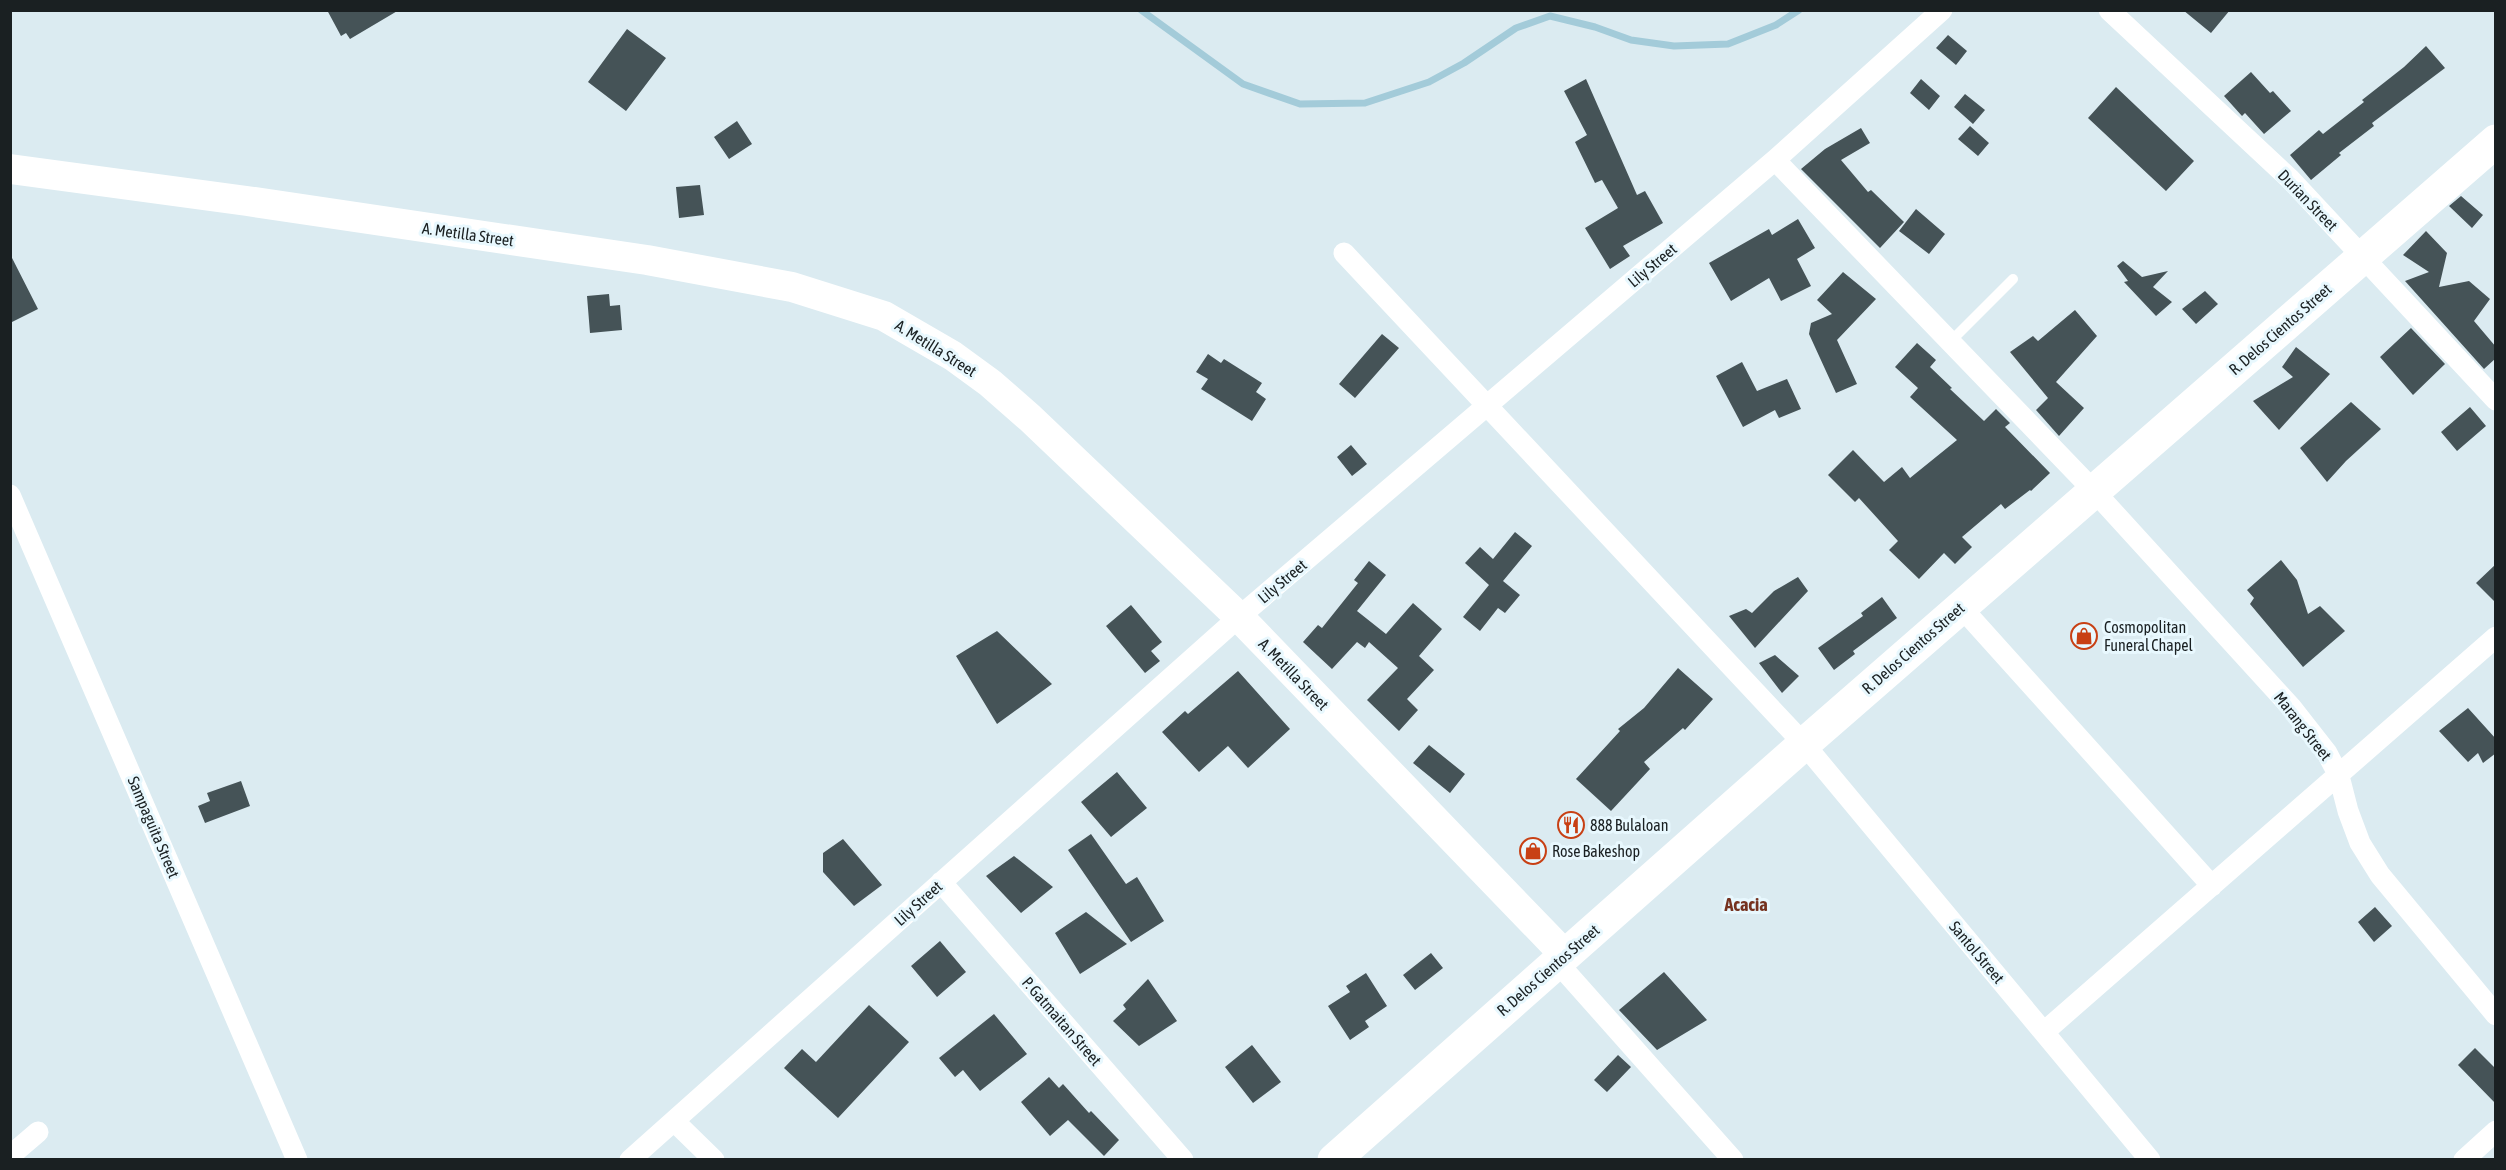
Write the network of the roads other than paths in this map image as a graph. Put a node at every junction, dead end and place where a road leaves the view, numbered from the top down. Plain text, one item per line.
1 (1942, 10) edge
2 (2109, 10) edge
3 (2496, 141) edge
4 (1775, 160) junction
5 (10, 169) edge
6 (1344, 253) dead end
7 (2363, 257) junction
8 (2013, 279) dead end
9 (1950, 342) junction
10 (2496, 400) edge
11 (1487, 406) junction
12 (2094, 491) junction
13 (10, 495) edge
14 (1961, 607) junction
15 (1239, 617) junction
16 (2496, 637) edge
17 (1804, 744) junction
18 (2339, 776) junction
19 (941, 882) junction
20 (2212, 886) junction
21 (1561, 959) junction
22 (2496, 1015) edge
23 (2044, 1032) junction
24 (674, 1121) junction
25 (2496, 1131) edge
26 (38, 1132) dead end
27 (10, 1156) edge
28 (297, 1160) edge
29 (630, 1160) edge
30 (714, 1160) edge
31 (1183, 1160) edge
32 (1334, 1160) edge
33 (1733, 1160) edge
34 (2150, 1160) edge
35 (2464, 1160) edge

1 - 4 street, Lily Street
2 - 7 street, Durian Street
3 - 7 highway, R. Delos Cientos Street
4 - 9 street, Marang Street
4 - 11 street, Lily Street
5 - 15 main road, A. Metilla Street
6 - 11 street, Santol Street
7 - 10 street, Durian Street
7 - 12 highway, R. Delos Cientos Street
8 - 9 lane
9 - 12 street, Marang Street
11 - 15 street, Lily Street
11 - 17 street, Santol Street
12 - 14 highway, R. Delos Cientos Street
12 - 18 street, Marang Street
13 - 28 street, Sampaguita Street
14 - 17 highway, R. Delos Cientos Street
14 - 20 street
15 - 19 street, Lily Street
15 - 21 main road, A. Metilla Street
16 - 18 street
17 - 21 highway, R. Delos Cientos Street
17 - 23 street, Santol Street
18 - 20 street
18 - 22 street, Marang Street
19 - 24 street, Lily Street
19 - 31 street, P. Gatmaitan Street
20 - 23 street
21 - 32 highway, R. Delos Cientos Street
21 - 33 street
23 - 34 street, Santol Street
24 - 29 street, Lily Street
24 - 30 street
25 - 35 street
26 - 27 street

